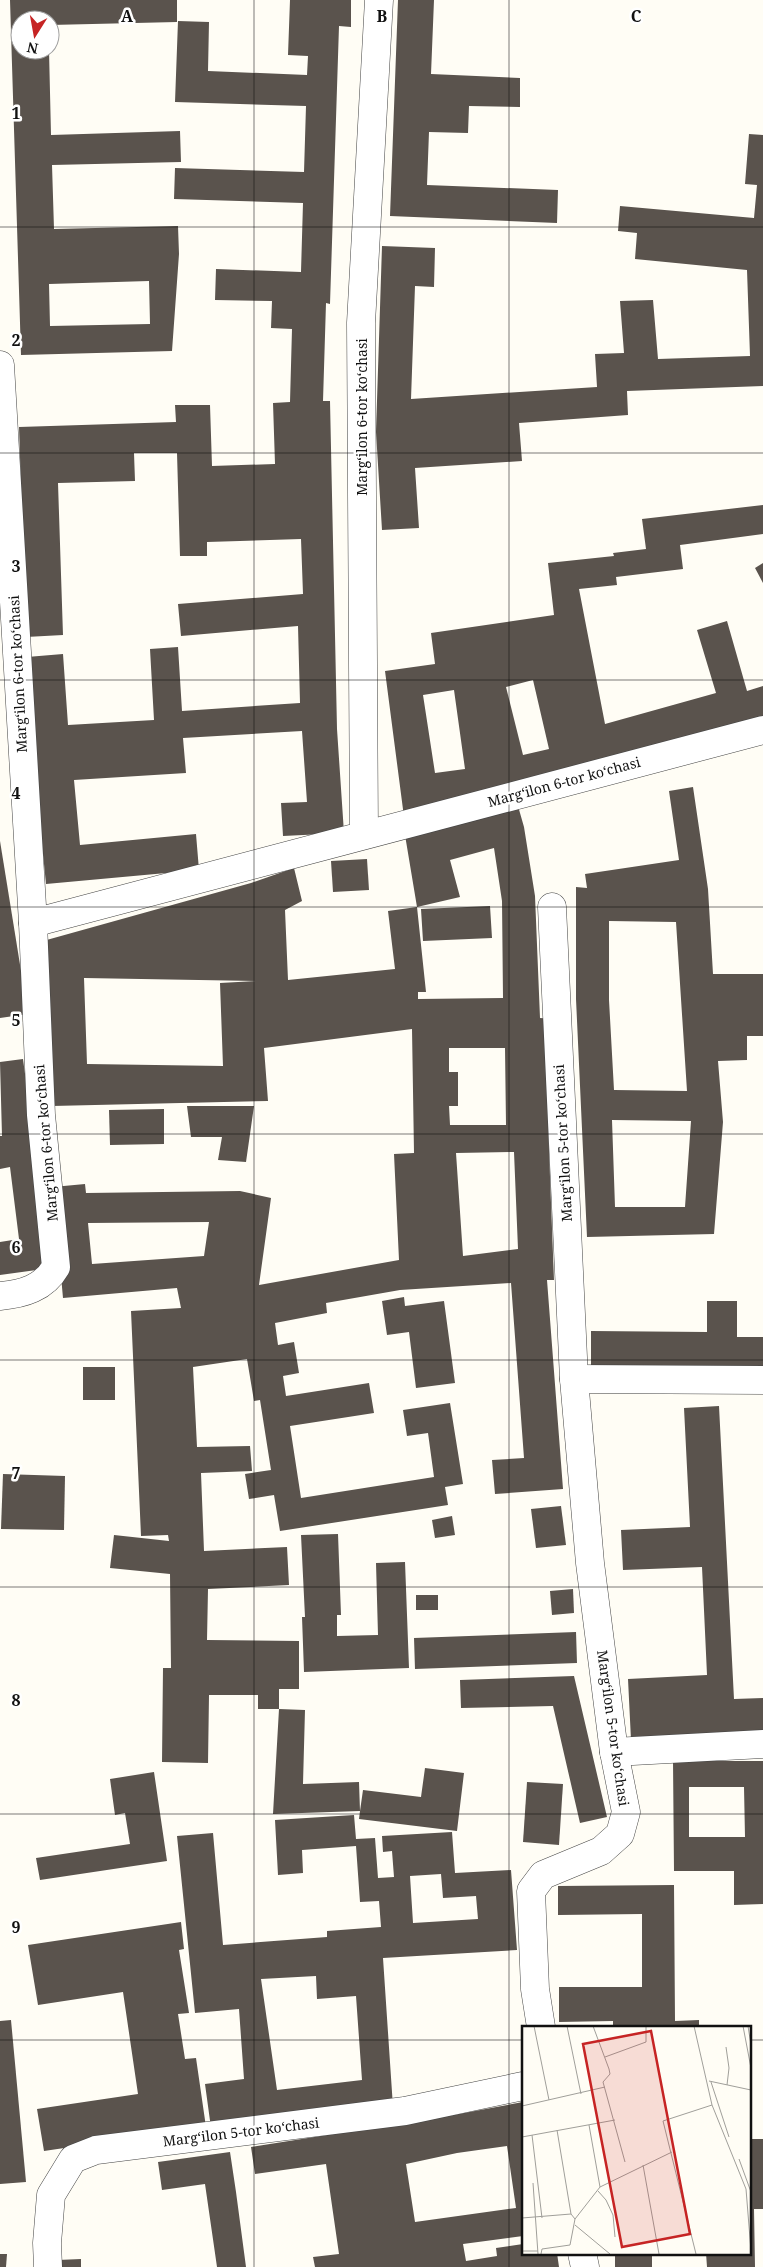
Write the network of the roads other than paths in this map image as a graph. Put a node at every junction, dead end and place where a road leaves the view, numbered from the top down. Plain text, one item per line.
1 (379, 0) edge
2 (0, 365) edge
3 (763, 730) edge
4 (364, 834) junction
5 (552, 906) dead end
6 (33, 923) junction
7 (0, 1296) edge
8 (574, 1379) junction
9 (763, 1380) edge
10 (763, 1744) edge
11 (614, 1752) junction
12 (541, 2026) edge
13 (522, 2086) edge
14 (582, 2254) edge
15 (48, 2267) edge
16 (585, 2267) edge

1 - 4 street, Margʻilon 6-tor koʻchasi
2 - 6 street, Margʻilon 6-tor koʻchasi
3 - 4 street, Margʻilon 6-tor koʻchasi
4 - 6 street, Margʻilon 6-tor koʻchasi
5 - 8 street, Margʻilon 5-tor koʻchasi
6 - 7 street, Margʻilon 6-tor koʻchasi
8 - 9 street
8 - 11 street, Margʻilon 5-tor koʻchasi
10 - 11 street
11 - 12 street, Margʻilon 5-tor koʻchasi
13 - 15 street, Margʻilon 5-tor koʻchasi
14 - 16 street

